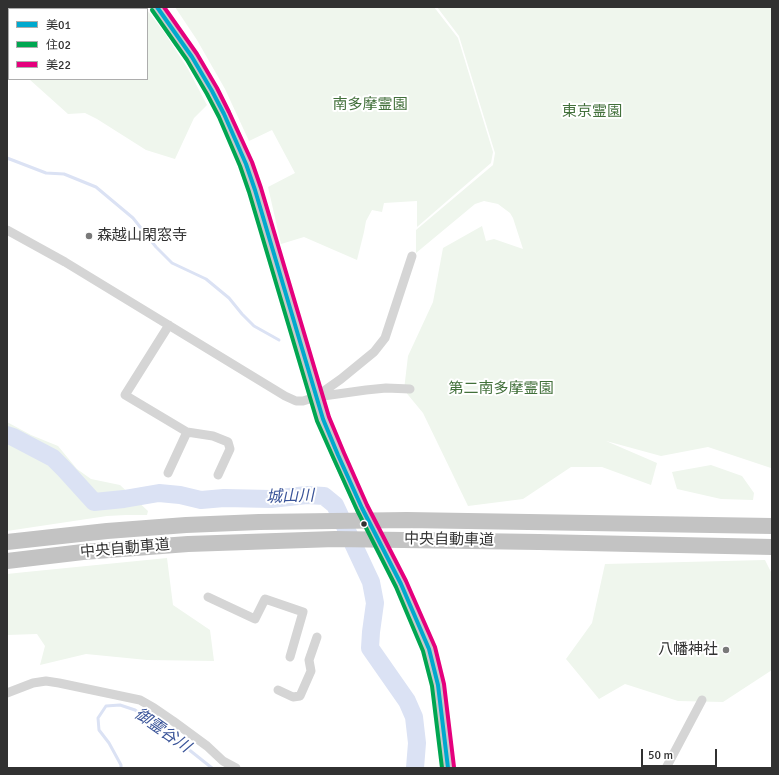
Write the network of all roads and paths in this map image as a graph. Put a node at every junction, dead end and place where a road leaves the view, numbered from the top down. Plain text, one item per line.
1 (158, 7) edge
2 (7, 230) edge
3 (412, 256) dead end
4 (169, 325) junction
5 (410, 389) dead end
6 (316, 397) junction
7 (186, 432) junction
8 (168, 473) dead end
9 (218, 475) dead end
10 (772, 526) edge
11 (7, 542) edge
12 (772, 547) edge
13 (7, 561) edge
14 (208, 597) dead end
15 (317, 637) dead end
16 (290, 657) dead end
17 (278, 690) dead end
18 (7, 692) edge
19 (702, 700) dead end
20 (236, 768) edge
21 (448, 768) edge
22 (666, 768) edge

1 - 6 main road
2 - 4 street
3 - 6 street
4 - 6 street
4 - 7 street
5 - 6 street
6 - 21 main road
7 - 8 street
7 - 9 street
10 - 11 highway, 中央自動車道
12 - 13 highway, 中央自動車道
14 - 16 street
15 - 17 street
18 - 20 street
19 - 22 street

